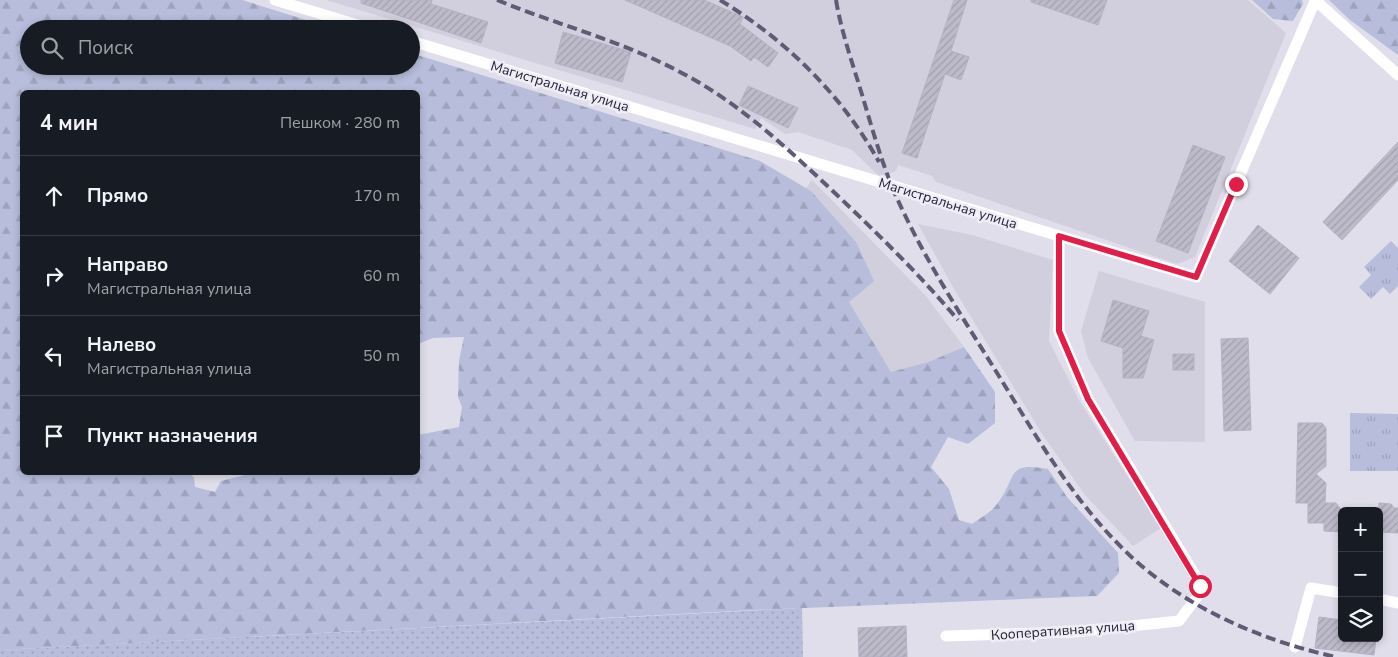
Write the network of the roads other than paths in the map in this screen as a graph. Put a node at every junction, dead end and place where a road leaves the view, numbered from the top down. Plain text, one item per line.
1 (275, 0) edge
2 (1315, 1) edge
3 (341, 20) edge
4 (420, 44) edge
5 (1398, 75) edge
6 (1059, 236) junction
7 (1338, 592) edge
8 (1383, 601) edge
9 (1398, 603) edge
10 (946, 636) dead end
11 (1295, 647) dead end

1 - 3 street
2 - 5 street
2 - 6 street, Магистральная улица
4 - 6 street, Магистральная улица
6 - 10 street, Кооперативная улица
7 - 11 street
8 - 9 street

